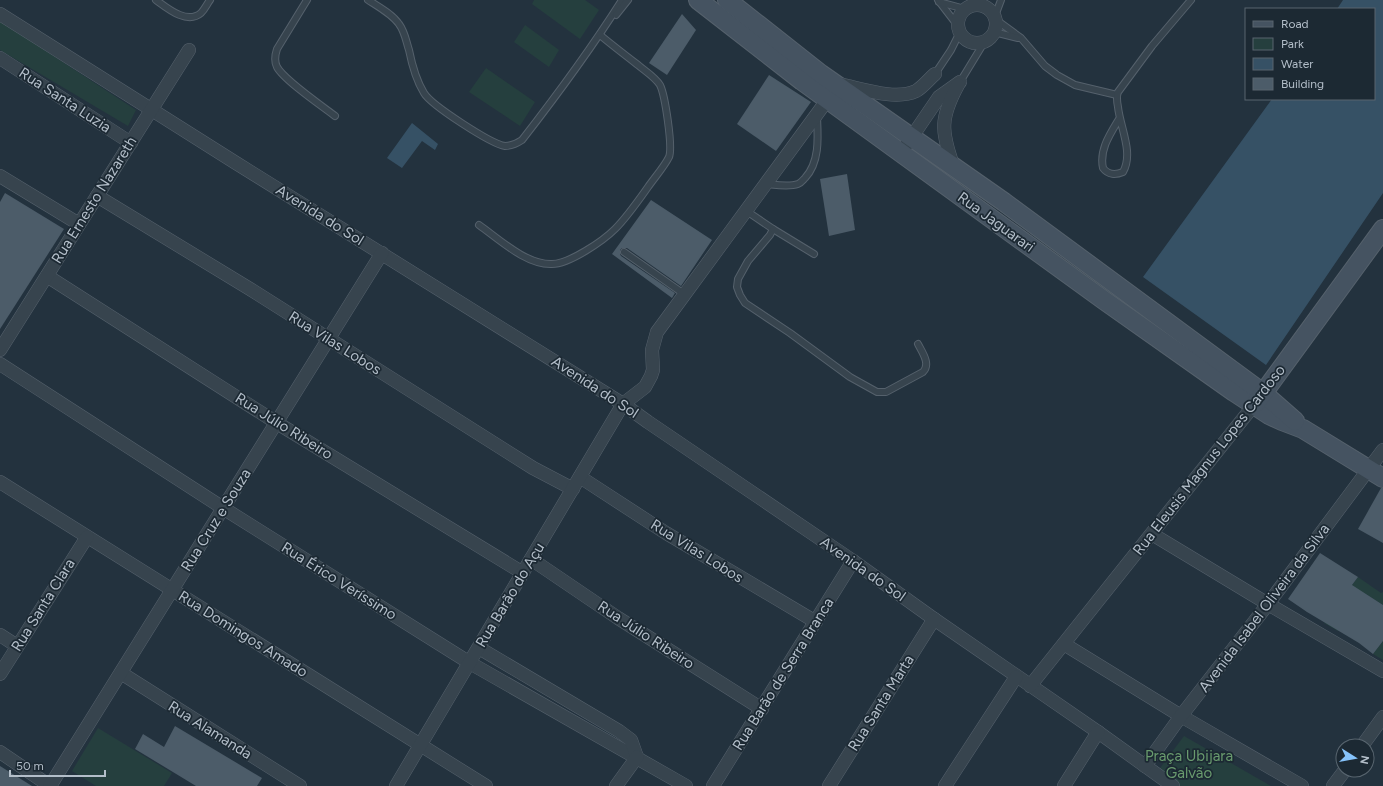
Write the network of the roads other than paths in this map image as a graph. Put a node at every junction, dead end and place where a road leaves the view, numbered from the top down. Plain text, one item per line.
1 (156, 0) edge
2 (210, 0) edge
3 (307, 0) edge
4 (368, 0) edge
5 (622, 0) edge
6 (628, 0) edge
7 (698, 0) edge
8 (727, 0) edge
9 (1001, 0) edge
10 (1191, 0) edge
11 (939, 1) edge
12 (975, 5) edge
13 (0, 14) edge
14 (995, 22) junction
15 (959, 29) junction
16 (600, 35) junction
17 (1021, 38) junction
18 (985, 42) junction
19 (189, 50) dead end
20 (0, 58) edge
21 (934, 74) joint
22 (960, 82) junction
23 (1117, 95) junction
24 (826, 98) junction
25 (151, 110) junction
26 (335, 116) dead end
27 (1119, 119) junction
28 (911, 138) junction
29 (130, 143) junction
30 (900, 152) junction
31 (953, 165) junction
32 (0, 176) edge
33 (765, 184) junction
34 (97, 196) junction
35 (745, 210) junction
36 (79, 224) junction
37 (478, 225) dead end
38 (773, 229) junction
39 (1383, 229) edge
40 (624, 252) dead end
41 (382, 253) junction
42 (814, 254) dead end
43 (47, 276) junction
44 (684, 294) junction
45 (328, 340) junction
46 (918, 344) dead end
47 (0, 350) edge
48 (0, 364) edge
49 (1258, 399) junction
50 (623, 404) junction
51 (277, 423) junction
52 (1383, 450) edge
53 (1376, 474) edge
54 (580, 477) junction
55 (0, 482) edge
56 (573, 489) junction
57 (223, 508) junction
58 (1152, 534) junction
59 (87, 537) junction
60 (531, 559) junction
61 (853, 561) junction
62 (523, 573) junction
63 (172, 590) junction
64 (1268, 604) junction
65 (934, 619) junction
66 (816, 622) junction
67 (0, 635) edge
68 (1064, 644) junction
69 (18, 646) junction
70 (479, 648) junction
71 (470, 663) junction
72 (1383, 671) edge
73 (120, 673) junction
74 (0, 674) edge
75 (1016, 677) junction
76 (1030, 686) junction
77 (762, 708) junction
78 (1181, 716) junction
79 (1383, 717) edge
80 (1098, 732) junction
81 (1368, 738) edge
82 (421, 746) junction
83 (0, 752) edge
84 (637, 757) junction
85 (1145, 766) junction
86 (50, 786) edge
87 (300, 786) edge
88 (396, 786) edge
89 (486, 786) edge
90 (616, 786) edge
91 (686, 786) edge
92 (713, 786) edge
93 (829, 786) edge
94 (945, 786) edge
95 (1064, 786) edge
96 (1173, 786) edge
97 (1302, 786) edge

1 - 2 lane
3 - 26 lane
4 - 16 lane
5 - 16 lane
6 - 16 lane
7 - 24 main road, Rua Jaguarari
8 - 24 main road, Rua Jaguarari
9 - 14 lane
10 - 23 lane
11 - 12 lane
11 - 15 lane
12 - 14 street
12 - 15 street
13 - 25 street, Avenida do Sol
14 - 17 lane
14 - 17 lane
14 - 18 street
15 - 18 street
15 - 21 lane
16 - 37 lane
17 - 23 lane
18 - 22 lane
19 - 25 street, Rua Ernesto Nazareth
20 - 29 street, Rua Santa Luzia
21 - 24 street
22 - 28 street
22 - 31 street
23 - 27 lane
24 - 28 main road, Rua Jaguarari
24 - 30 main road, Rua Jaguarari
24 - 33 street
24 - 33 lane
25 - 29 street, Rua Ernesto Nazareth
25 - 41 street, Avenida do Sol
27 - 27 lane
28 - 30 street
28 - 31 main road, Rua Jaguarari
29 - 34 street, Rua Ernesto Nazareth
30 - 49 main road, Rua Jaguarari
31 - 49 main road, Rua Jaguarari
32 - 36 street
33 - 35 street
34 - 36 street, Rua Ernesto Nazareth
34 - 45 street, Rua Vilas Lobos
35 - 38 lane
35 - 44 street
36 - 43 street, Rua Ernesto Nazareth
38 - 42 lane
38 - 46 lane
39 - 49 main road, Rua Eleusis Magnus Lopes Cardoso
40 - 44 lane
41 - 45 street, Rua Cruz e Souza
41 - 50 street, Avenida do Sol
43 - 47 street, Rua Ernesto Nazareth
43 - 51 street, Rua Júlio Ribeiro
44 - 50 street
45 - 51 street, Rua Cruz e Souza
45 - 56 street, Rua Vilas Lobos
48 - 57 street, Rua Érico Veríssimo
49 - 53 main road, Rua Jaguarari
49 - 58 street, Rua Eleusis Magnus Lopes Cardoso
50 - 54 street, Rua Barão do Açu
50 - 61 street, Avenida do Sol
51 - 57 street, Rua Cruz e Souza
51 - 62 street, Rua Júlio Ribeiro
52 - 53 street, Avenida Isabel Oliveira da Silva
53 - 64 street, Avenida Isabel Oliveira da Silva
54 - 56 street, Rua Barão do Açu
54 - 66 street, Rua Vilas Lobos
55 - 59 street, Rua Domingos Amado
56 - 60 street, Rua Barão do Açu
57 - 63 street, Rua Cruz e Souza
57 - 71 street, Rua Érico Veríssimo
58 - 64 street
58 - 68 street, Rua Eleusis Magnus Lopes Cardoso
59 - 63 street, Rua Domingos Amado
59 - 69 street, Rua Santa Clara
60 - 62 street, Rua Barão do Açu
60 - 77 street, Rua Júlio Ribeiro
61 - 65 street, Avenida do Sol
61 - 66 street, Rua Barão de Serra Branca
62 - 70 street, Rua Barão do Açu
63 - 73 street, Rua Cruz e Souza
63 - 82 street, Rua Domingos Amado
64 - 72 street
64 - 78 street, Avenida Isabel Oliveira da Silva
65 - 75 street, Avenida do Sol
65 - 93 street, Rua Santa Marta
66 - 77 street, Rua Barão de Serra Branca
67 - 69 street
68 - 76 street, Rua Eleusis Magnus Lopes Cardoso
68 - 78 street
69 - 74 street, Rua Santa Clara
70 - 71 street, Rua Barão do Açu
70 - 84 street
71 - 82 street, Rua Barão do Açu
71 - 84 street, Rua Érico Veríssimo
73 - 86 street, Rua Cruz e Souza
73 - 87 street, Rua Alamanda
75 - 76 street, Avenida do Sol
75 - 94 street
76 - 80 street, Avenida do Sol
77 - 92 street, Rua Barão de Serra Branca
78 - 85 street, Avenida Isabel Oliveira da Silva
78 - 97 street
79 - 81 street
80 - 85 street, Avenida do Sol
80 - 95 street
82 - 88 street, Rua Barão do Açu
82 - 89 street, Rua Domingos Amado
83 - 86 street
84 - 90 street
84 - 91 street, Rua Érico Veríssimo
85 - 96 street, Avenida do Sol

